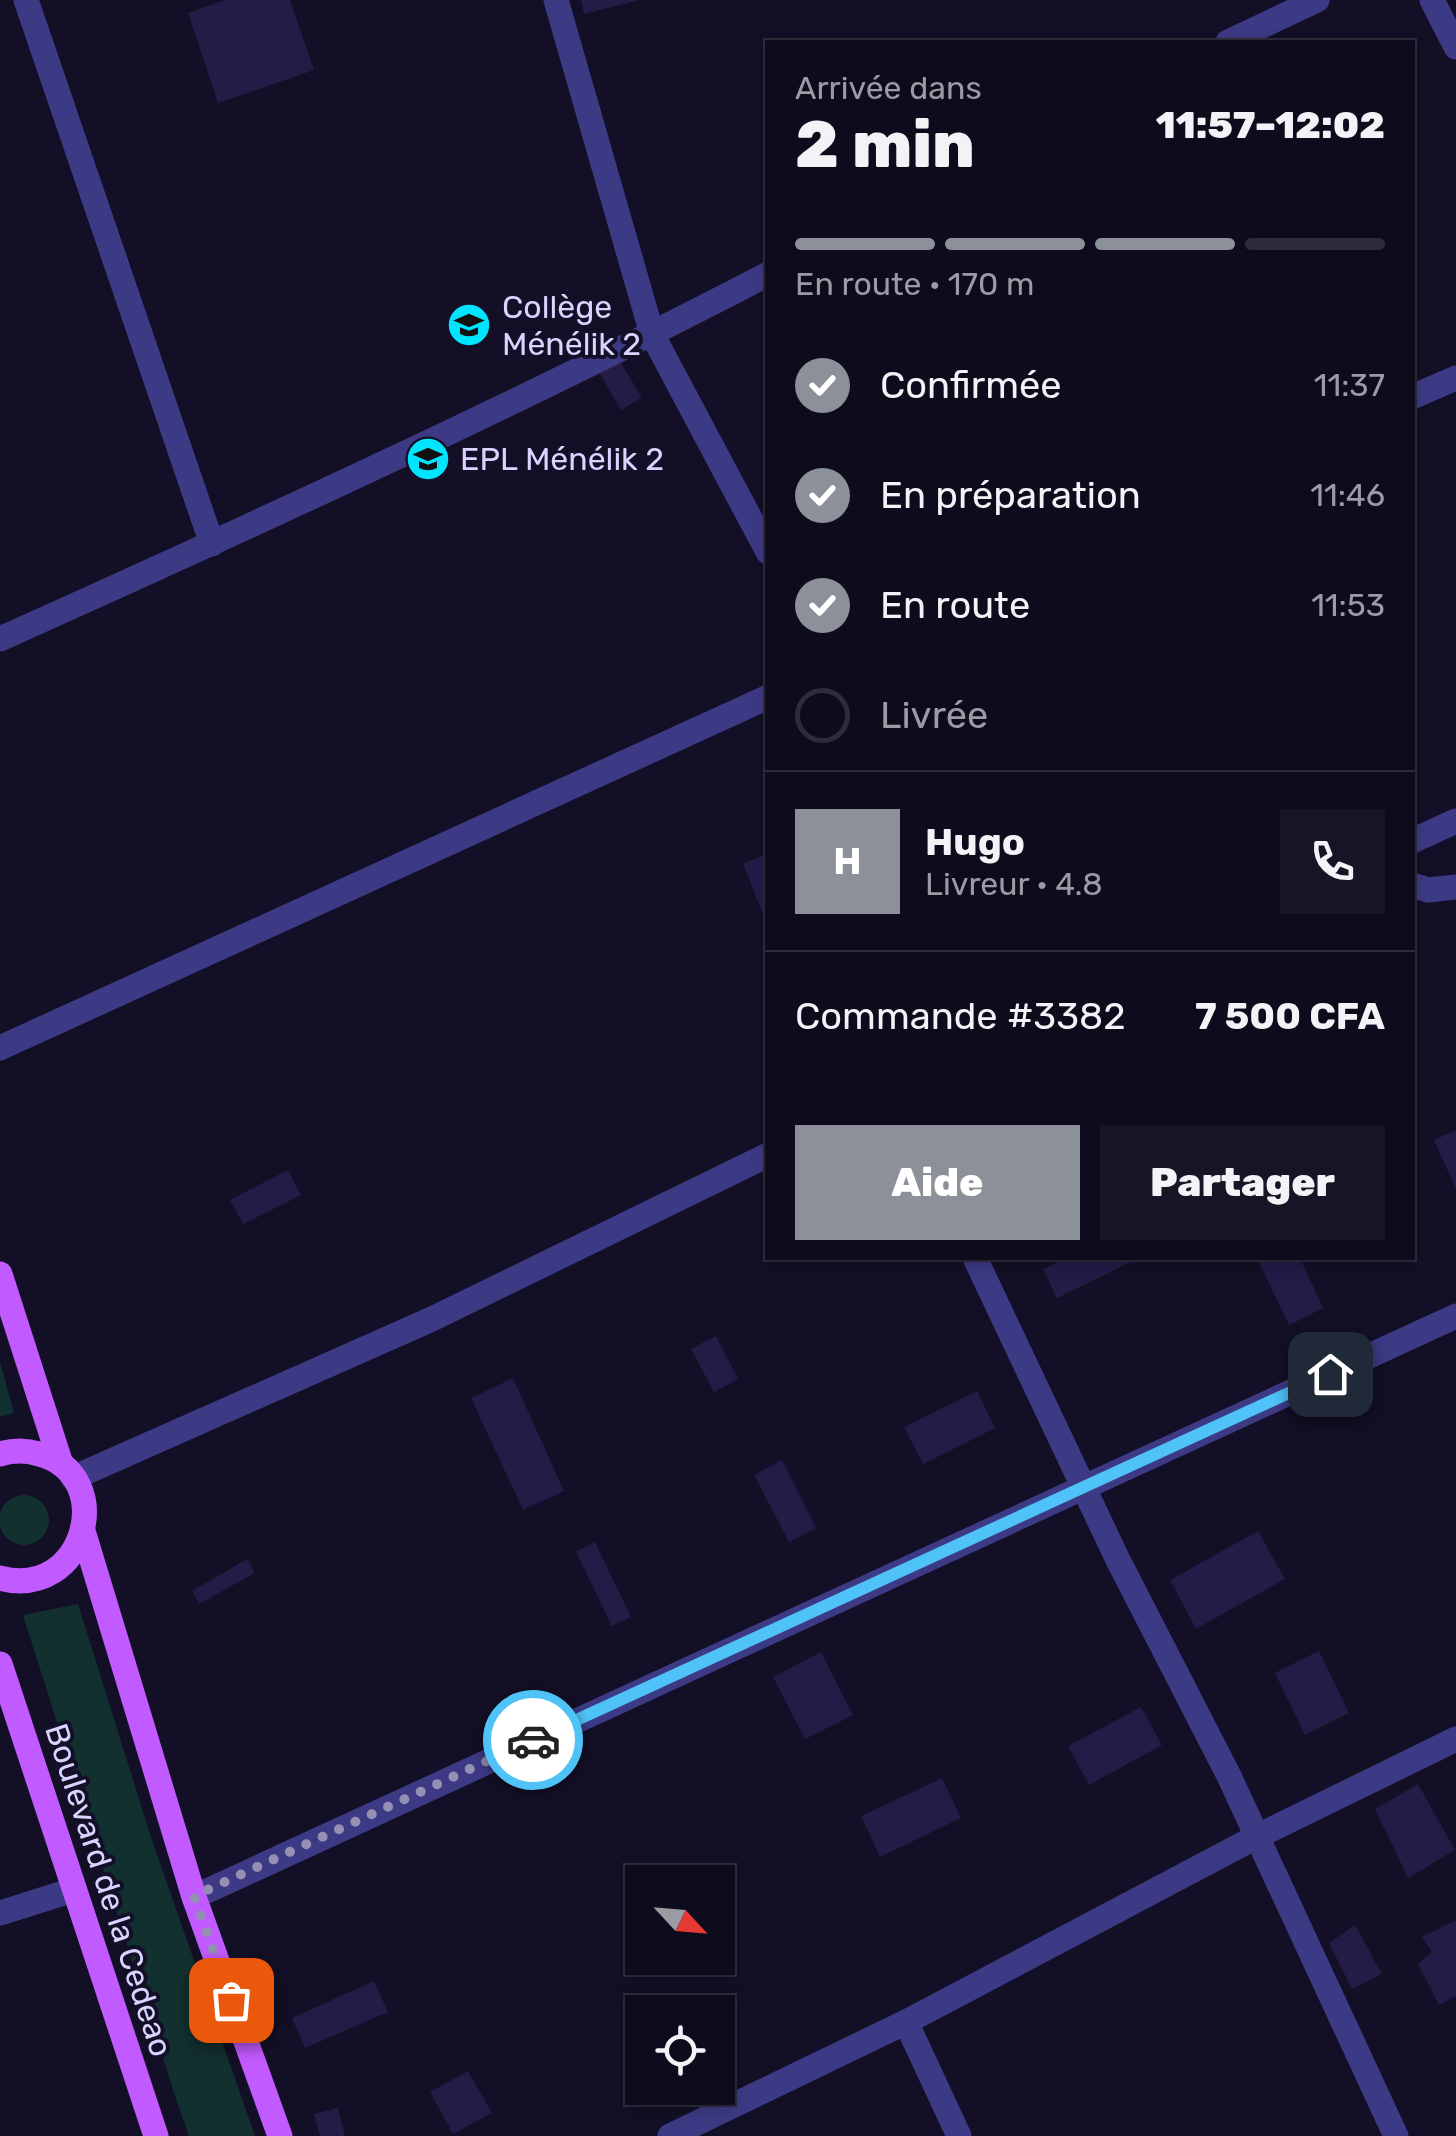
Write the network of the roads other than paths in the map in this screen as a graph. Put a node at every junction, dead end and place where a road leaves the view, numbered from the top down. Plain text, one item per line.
1 (26, 0) edge
2 (556, 0) edge
3 (1317, 0) edge
4 (1432, 0) edge
5 (1232, 40) edge
6 (1456, 47) edge
7 (765, 276) edge
8 (652, 334) junction
9 (1456, 378) edge
10 (1415, 397) edge
11 (212, 544) junction
12 (765, 546) edge
13 (0, 639) edge
14 (765, 699) edge
15 (1456, 821) edge
16 (1415, 840) edge
17 (1415, 887) edge
18 (1456, 887) edge
19 (0, 1048) edge
20 (765, 1156) edge
21 (976, 1260) edge
22 (0, 1274) edge
23 (1456, 1316) edge
24 (0, 1454) edge
25 (67, 1471) junction
26 (1086, 1487) junction
27 (83, 1532) junction
28 (0, 1578) edge
29 (0, 1664) edge
30 (1456, 1739) edge
31 (1256, 1837) junction
32 (73, 1890) junction
33 (194, 1896) junction
34 (0, 1913) edge
35 (906, 2022) junction
36 (156, 2136) edge
37 (280, 2136) edge
38 (670, 2136) edge
39 (959, 2136) edge
40 (1396, 2136) edge

1 - 11 street
2 - 8 street
3 - 5 street
4 - 6 street
7 - 8 street
8 - 11 street
8 - 12 street
9 - 10 street
11 - 13 street
14 - 19 street
15 - 16 street
17 - 18 street
20 - 25 street
21 - 26 street
22 - 25 main road
23 - 26 street
24 - 25 main road
25 - 27 main road
26 - 31 street
26 - 33 street
27 - 28 main road
27 - 33 main road
29 - 32 main road, Boulevard de la Cedeao
30 - 31 street
31 - 35 street
31 - 40 street
32 - 34 street
32 - 36 main road, Boulevard de la Cedeao
33 - 37 main road
35 - 38 street
35 - 39 street

